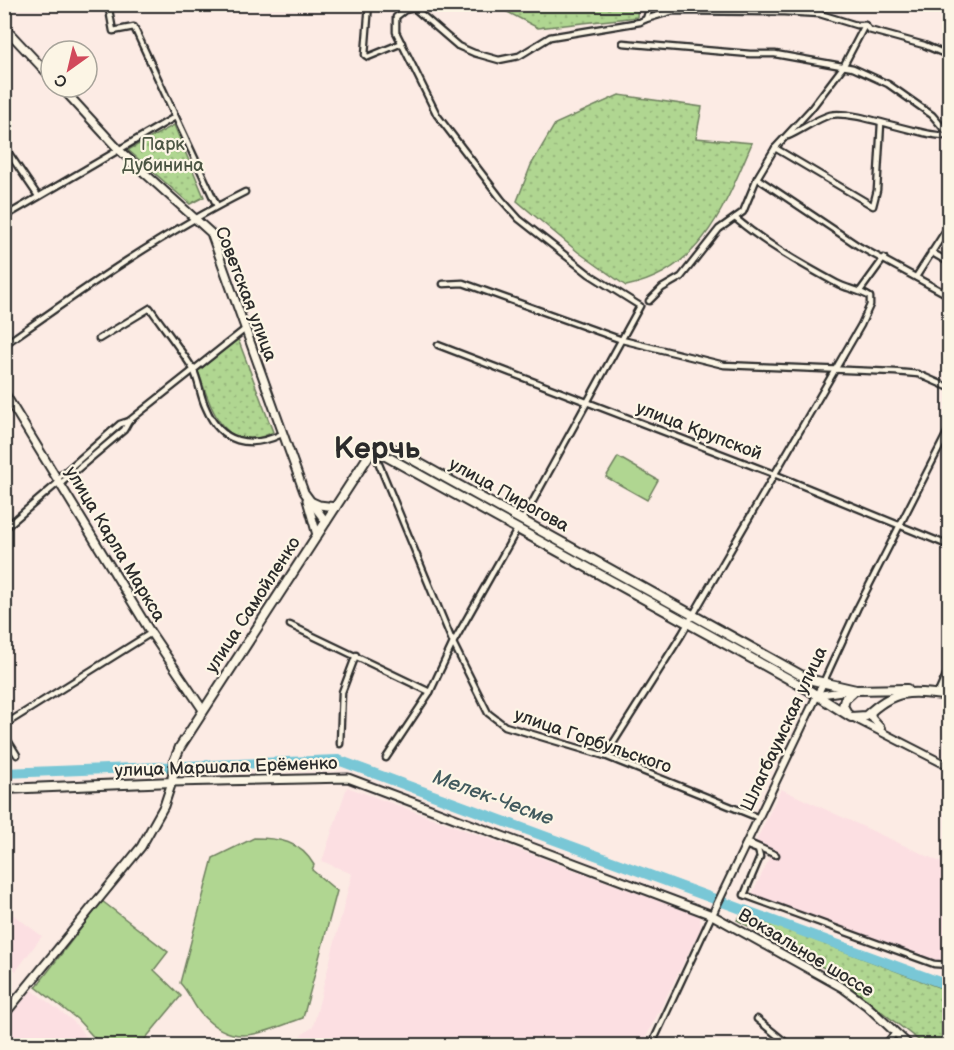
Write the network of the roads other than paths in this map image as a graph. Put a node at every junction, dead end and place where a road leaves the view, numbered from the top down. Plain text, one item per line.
1 (108, 4) edge
2 (369, 4) edge
3 (651, 4) edge
4 (646, 19) junction
5 (865, 25) junction
6 (4, 27) edge
7 (402, 43) junction
8 (623, 43) dead end
9 (950, 56) edge
10 (39, 64) edge
11 (843, 67) junction
12 (72, 99) edge
13 (175, 117) junction
14 (881, 123) junction
15 (949, 136) edge
16 (786, 137) junction
17 (4, 146) edge
18 (775, 148) junction
19 (119, 150) junction
20 (757, 178) junction
21 (245, 192) dead end
22 (38, 196) junction
23 (217, 206) junction
24 (4, 217) edge
25 (196, 217) junction
26 (735, 218) junction
27 (950, 224) edge
28 (932, 252) junction
29 (884, 258) junction
30 (950, 263) edge
31 (916, 277) junction
32 (443, 284) dead end
33 (860, 291) junction
34 (950, 296) edge
35 (649, 301) dead end
36 (244, 330) junction
37 (99, 339) dead end
38 (622, 340) junction
39 (4, 345) edge
40 (438, 345) dead end
41 (834, 369) junction
42 (194, 370) junction
43 (950, 388) edge
44 (4, 392) edge
45 (588, 404) junction
46 (950, 427) edge
47 (282, 434) junction
48 (373, 449) junction
49 (774, 474) junction
50 (58, 481) junction
51 (306, 498) junction
52 (336, 507) junction
53 (522, 520) junction
54 (326, 522) junction
55 (899, 527) junction
56 (518, 528) junction
57 (4, 529) edge
58 (317, 535) junction
59 (950, 546) edge
60 (693, 615) junction
61 (688, 624) junction
62 (291, 625) dead end
63 (151, 633) junction
64 (453, 643) junction
65 (356, 655) junction
66 (950, 666) edge
67 (823, 683) junction
68 (857, 690) junction
69 (903, 691) junction
70 (430, 692) junction
71 (938, 693) junction
72 (950, 694) edge
73 (818, 695) junction
74 (871, 709) junction
75 (202, 710) junction
76 (850, 716) junction
77 (4, 724) edge
78 (4, 734) edge
79 (894, 736) junction
80 (340, 744) dead end
81 (17, 755) dead end
82 (605, 756) junction
83 (386, 759) dead end
84 (950, 767) edge
85 (172, 782) junction
86 (4, 789) edge
87 (759, 818) junction
88 (746, 844) junction
89 (759, 849) junction
90 (776, 855) dead end
91 (713, 912) junction
92 (950, 965) edge
93 (4, 1015) edge
94 (757, 1018) dead end
95 (896, 1032) junction
96 (651, 1046) edge
97 (790, 1046) edge
98 (884, 1046) edge
99 (910, 1046) edge

1 - 13 street
2 - 7 street
3 - 4 street
4 - 5 street
4 - 7 street
5 - 9 street
5 - 11 street
6 - 10 main road
7 - 38 street
8 - 11 street
11 - 15 street
11 - 16 street
12 - 19 main road, Советская улица
13 - 19 street
13 - 23 street
14 - 15 street
14 - 16 street
14 - 18 street
16 - 18 street
17 - 22 street
18 - 20 street
19 - 22 street
19 - 25 main road, Советская улица
20 - 26 street
20 - 29 street
21 - 23 street
22 - 24 street
23 - 25 street
25 - 36 main road, Советская улица
25 - 39 street
26 - 33 street
26 - 35 street
27 - 28 street
28 - 30 street
28 - 31 street
29 - 31 street
29 - 33 street
31 - 34 street
32 - 38 street
33 - 41 street
36 - 42 street
36 - 47 main road, Советская улица
37 - 42 street
38 - 41 street
38 - 45 street
40 - 45 street, улица Крупской
41 - 43 street
41 - 49 street
42 - 47 street
42 - 50 street
44 - 50 main road, улица Карла Маркса
45 - 49 street, улица Крупской
45 - 53 street
46 - 55 street, Шлагбаумская улица
47 - 51 main road, Советская улица
48 - 52 main road, улица Самойленко
48 - 53 main road, улица Пирогова
48 - 56 main road, улица Пирогова
48 - 64 street, улица Горбульского
49 - 55 street, улица Крупской
49 - 60 street
50 - 57 street
50 - 63 main road, улица Карла Маркса
51 - 52 main road
51 - 54 main road, Советская улица
51 - 58 main road
52 - 54 main road, улица Самойленко
53 - 56 street
53 - 60 main road, улица Пирогова
54 - 58 main road, улица Самойленко
55 - 59 street, улица Крупской
55 - 67 street, Шлагбаумская улица
56 - 61 main road, улица Пирогова
56 - 64 street
58 - 75 main road, улица Самойленко
60 - 61 street
60 - 67 main road, улица Пирогова
61 - 73 main road, улица Пирогова
61 - 82 street
62 - 65 street
63 - 75 main road, улица Карла Маркса
63 - 77 street
64 - 70 street
64 - 82 street, улица Горбульского
65 - 70 street
65 - 80 street
66 - 71 street
67 - 68 main road, улица Пирогова
67 - 73 street, Шлагбаумская улица
68 - 69 main road, улица Пирогова
68 - 73 street
68 - 74 main road
68 - 76 main road
69 - 71 main road, улица Пирогова
69 - 74 main road
70 - 83 street
71 - 72 main road, улица Пирогова
73 - 76 main road, улица Пирогова
73 - 87 street, Шлагбаумская улица
74 - 76 main road
74 - 79 street
75 - 85 main road, улица Самойленко
76 - 79 street
78 - 81 street
79 - 84 street
82 - 87 street, улица Горбульского
85 - 86 main road, улица Маршала Ерёменко
85 - 91 main road, улица Маршала Ерёменко
85 - 93 main road
87 - 88 street, Шлагбаумская улица
88 - 89 street
88 - 91 street, Шлагбаумская улица
89 - 90 street
89 - 92 street
91 - 95 main road, Вокзальное шоссе
91 - 96 street, Шлагбаумская улица
94 - 97 street
95 - 98 street
95 - 99 main road, Вокзальное шоссе

